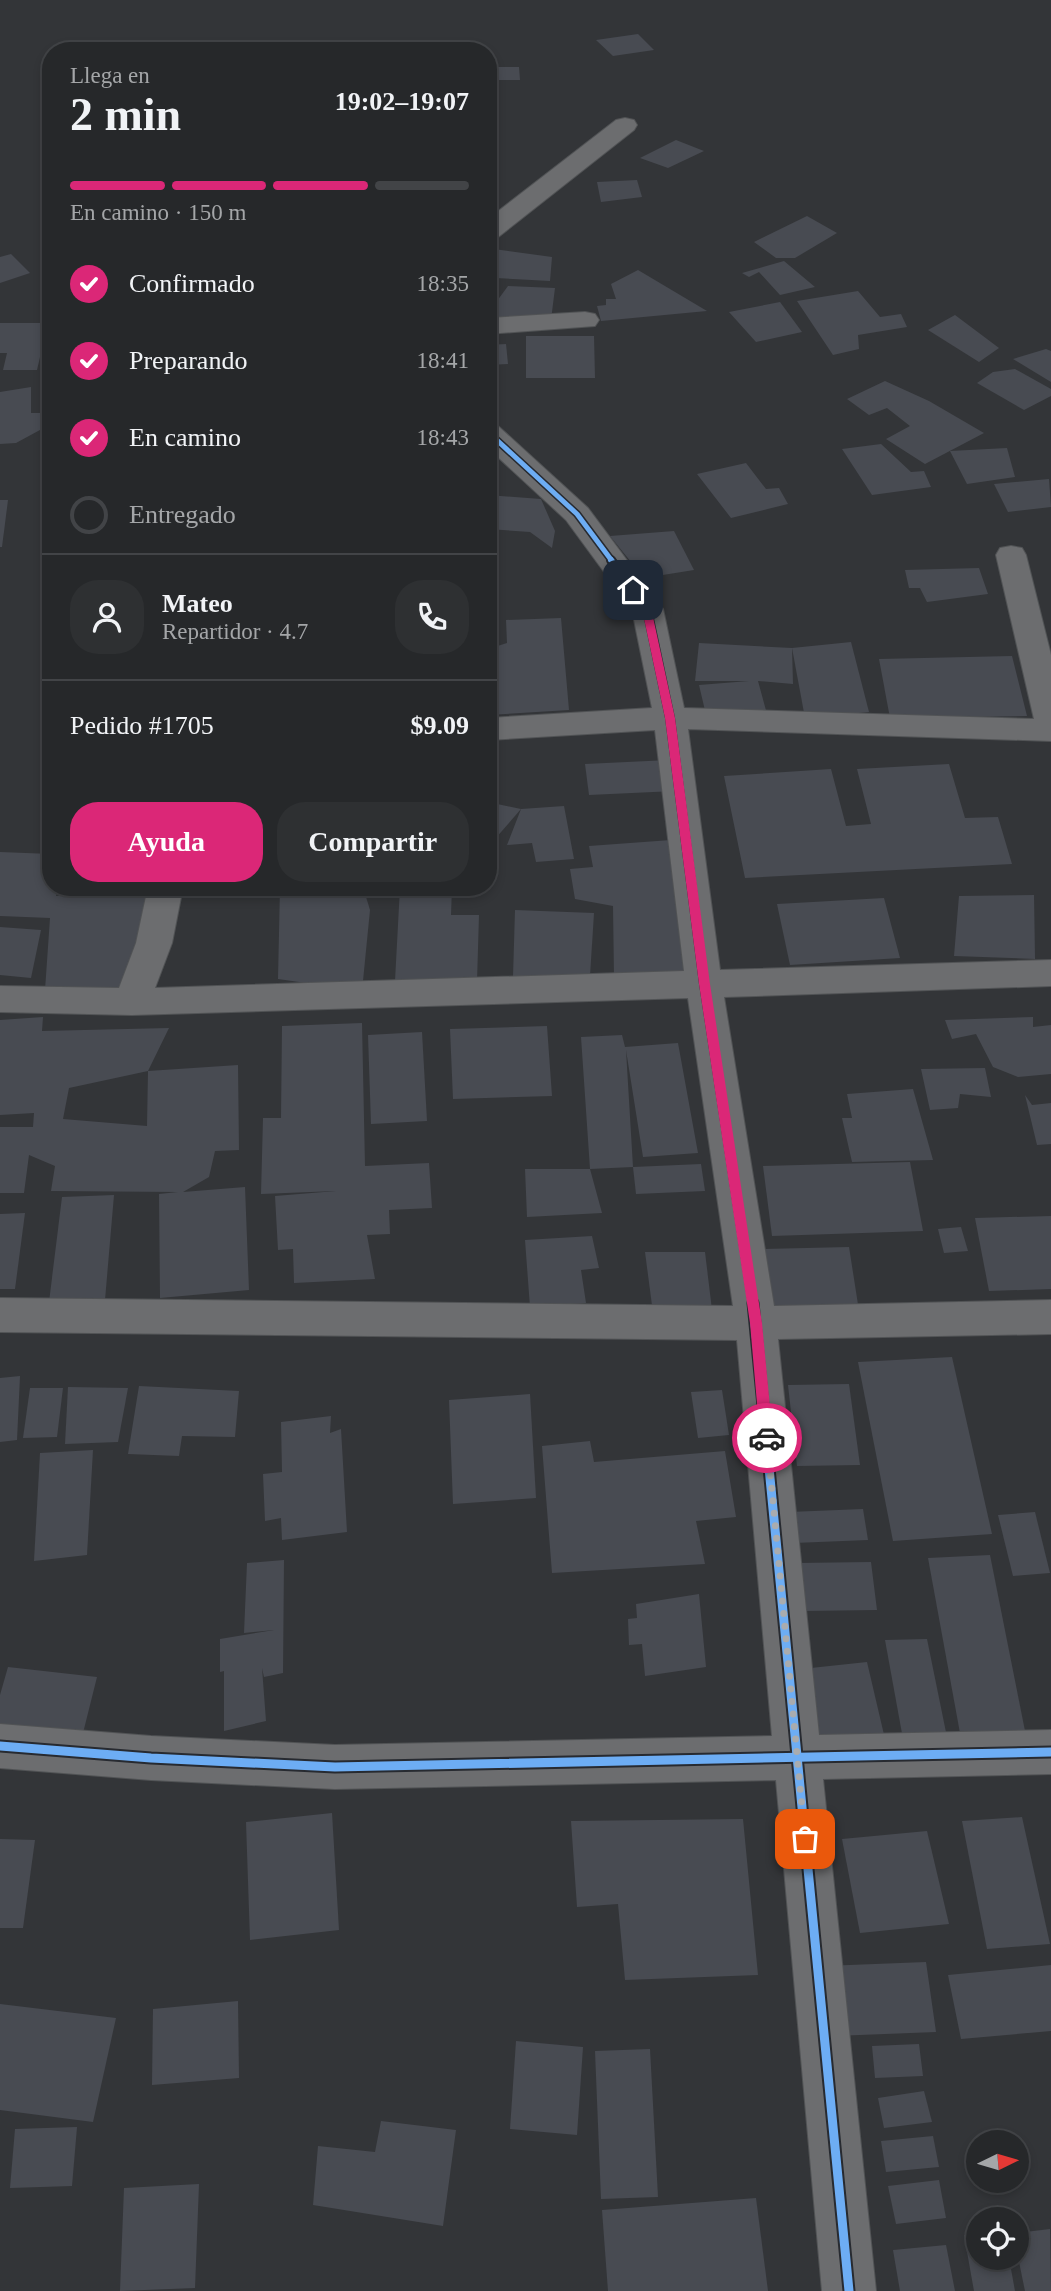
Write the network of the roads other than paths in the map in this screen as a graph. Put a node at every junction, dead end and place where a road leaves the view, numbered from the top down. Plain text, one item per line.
1 (625, 125) dead end
2 (497, 225) edge
3 (585, 320) dead end
4 (497, 325) edge
5 (497, 440) edge
6 (1011, 555) dead end
7 (670, 718) junction
8 (1051, 722) edge
9 (497, 728) edge
10 (1051, 730) edge
11 (164, 896) edge
12 (1051, 973) edge
13 (704, 984) junction
14 (0, 999) edge
15 (132, 1002) junction
16 (0, 1315) edge
17 (1051, 1317) edge
18 (756, 1323) junction
19 (0, 1746) edge
20 (1051, 1752) edge
21 (797, 1759) junction
22 (849, 2291) edge

1 - 2 street
3 - 4 street
5 - 7 street
6 - 8 street
7 - 9 street
7 - 10 street
7 - 13 street
11 - 15 street
12 - 13 street
13 - 15 street
13 - 18 street
14 - 15 street
16 - 18 street
17 - 18 street
18 - 21 street
19 - 21 street
20 - 21 street
21 - 22 street

